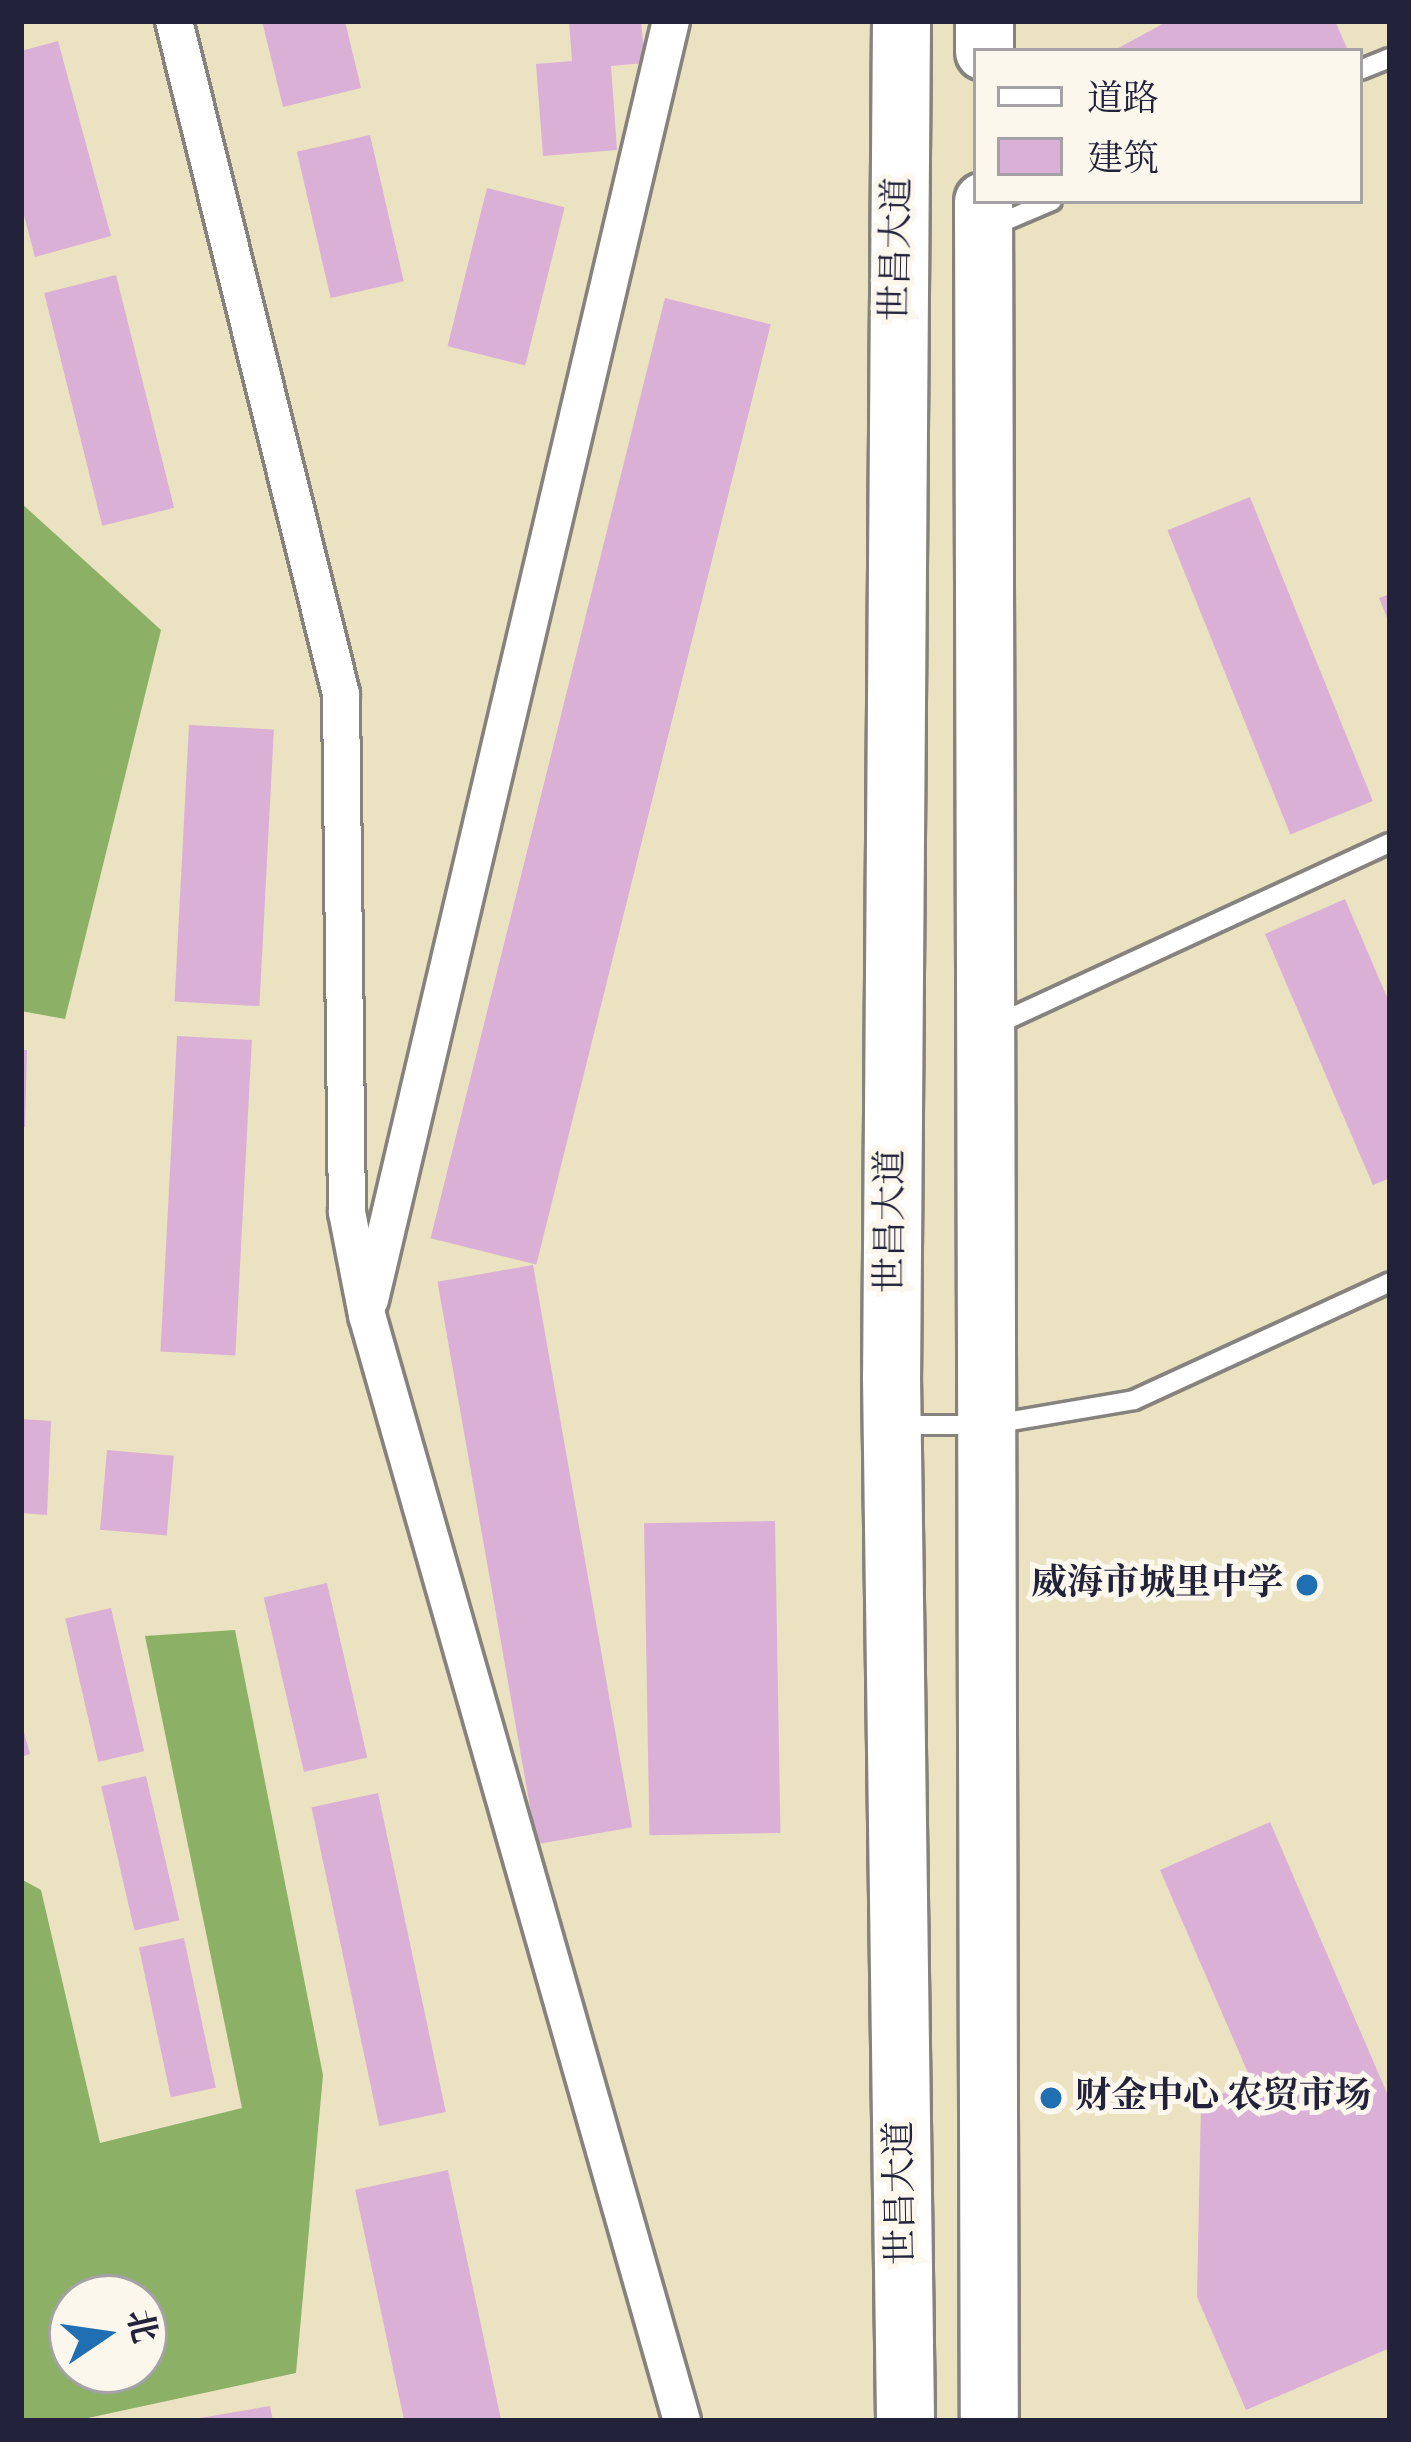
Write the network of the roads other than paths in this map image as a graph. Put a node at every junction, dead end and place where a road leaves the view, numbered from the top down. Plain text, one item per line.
1 (174, 21) edge
2 (671, 21) edge
3 (901, 21) edge
4 (1038, 204) edge
5 (983, 216) edge
6 (1390, 843) edge
7 (987, 1029) junction
8 (1390, 1282) edge
9 (367, 1316) junction
10 (892, 1425) junction
11 (988, 1425) junction
12 (682, 2421) edge
13 (904, 2421) edge
14 (989, 2421) edge

1 - 9 street
2 - 9 street
3 - 10 main road, 世昌大道
4 - 5 lane
5 - 7 main road
6 - 7 lane
7 - 11 main road
8 - 11 lane
9 - 12 street
10 - 11 lane
10 - 13 main road, 世昌大道
11 - 14 main road

